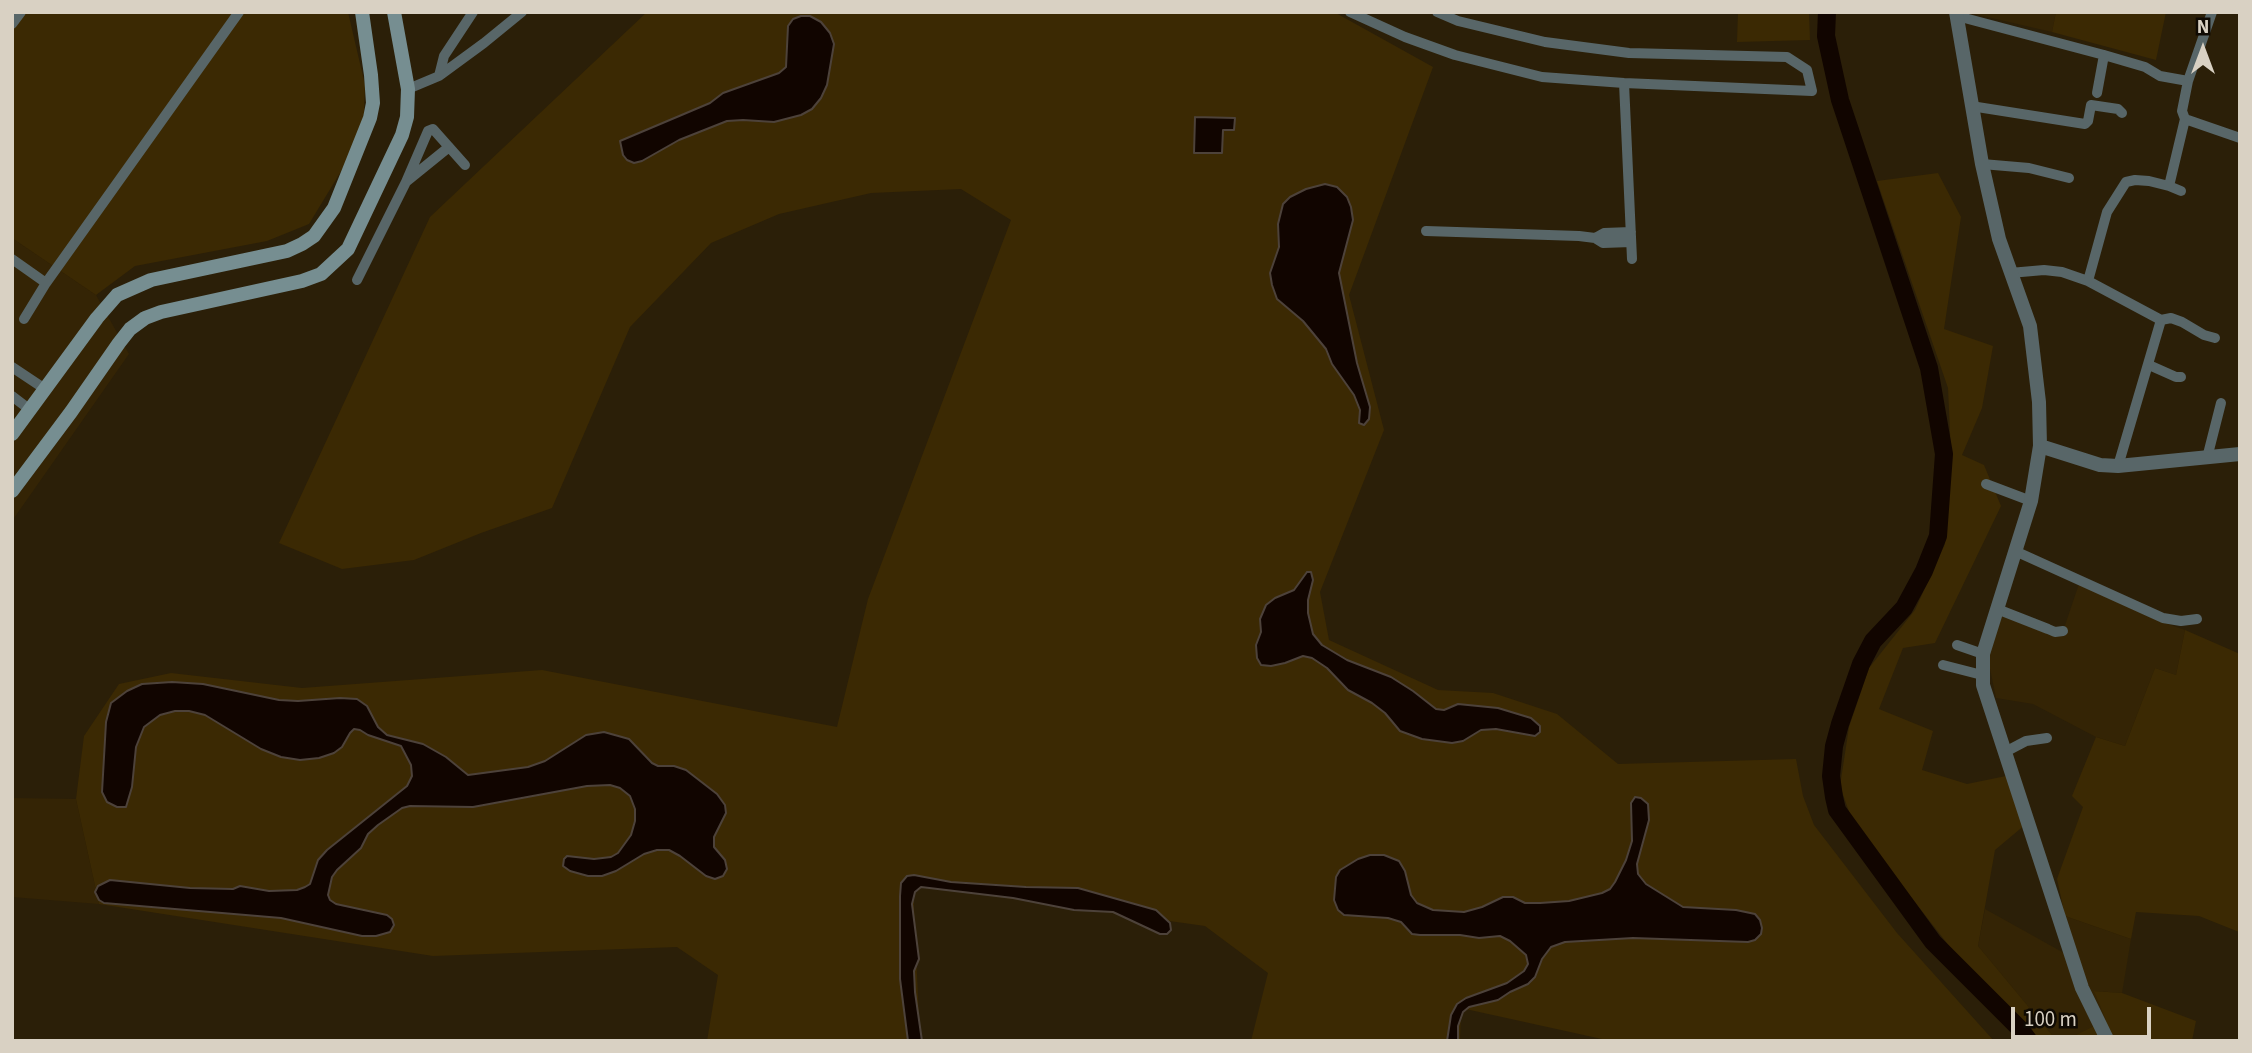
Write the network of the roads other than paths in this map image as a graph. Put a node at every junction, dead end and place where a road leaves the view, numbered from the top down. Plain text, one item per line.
1 (20, 12) edge
2 (239, 12) edge
3 (362, 12) edge
4 (394, 12) edge
5 (473, 12) edge
6 (522, 12) edge
7 (1437, 12) edge
8 (2212, 12) edge
9 (1355, 13) edge
10 (1956, 14) edge
11 (12, 24) edge
12 (2104, 55) junction
13 (439, 76) junction
14 (2188, 81) junction
15 (1624, 83) junction
16 (408, 89) junction
17 (2097, 93) dead end
18 (1972, 106) junction
19 (2122, 113) dead end
20 (2185, 119) junction
21 (401, 135) junction
22 (2240, 138) edge
23 (422, 143) junction
24 (449, 147) junction
25 (1982, 164) junction
26 (465, 165) dead end
27 (2068, 178) dead end
28 (405, 183) junction
29 (2169, 186) junction
30 (2181, 191) dead end
31 (1426, 231) dead end
32 (1631, 237) junction
33 (12, 259) edge
34 (1632, 259) dead end
35 (2010, 273) junction
36 (357, 280) dead end
37 (2088, 282) junction
38 (46, 283) junction
39 (24, 318) dead end
40 (2161, 320) junction
41 (2215, 338) dead end
42 (2149, 365) junction
43 (12, 367) edge
44 (2181, 377) dead end
45 (45, 389) junction
46 (12, 396) edge
47 (2221, 404) dead end
48 (29, 409) junction
49 (12, 433) edge
50 (2040, 446) junction
51 (2240, 454) edge
52 (2207, 458) junction
53 (2118, 466) junction
54 (1986, 484) dead end
55 (12, 491) edge
56 (2031, 501) junction
57 (2015, 551) junction
58 (1997, 609) junction
59 (2197, 619) dead end
60 (2063, 631) dead end
61 (1957, 645) dead end
62 (1983, 654) junction
63 (1943, 665) dead end
64 (1982, 675) junction
65 (2048, 738) dead end
66 (2005, 752) junction
67 (2108, 1041) edge

1 - 11 street
2 - 38 street
3 - 45 main road
4 - 16 main road
5 - 13 street
6 - 13 street
7 - 15 street
8 - 14 street
9 - 15 street
10 - 12 street
10 - 18 street
12 - 14 street
12 - 17 street
13 - 16 street
14 - 20 street
15 - 32 street
16 - 21 main road
18 - 19 street
18 - 25 street
20 - 22 street
20 - 29 street
21 - 23 street
21 - 55 main road
23 - 24 street
23 - 28 street
24 - 26 street
24 - 28 street
25 - 27 street
25 - 35 street
28 - 36 street
29 - 30 street
29 - 37 street
31 - 32 street
32 - 34 street
33 - 38 street
35 - 37 street
35 - 50 street
37 - 40 street
38 - 39 street
40 - 41 street
40 - 42 street
42 - 44 street
42 - 53 street
43 - 45 street
45 - 48 main road
46 - 48 street
47 - 52 street
48 - 49 main road
50 - 53 street
50 - 56 street
51 - 52 street
52 - 53 street
54 - 56 street
56 - 57 street
57 - 58 street
57 - 59 street
58 - 60 street
58 - 62 street
61 - 62 street
62 - 64 street
63 - 64 street
64 - 66 street
65 - 66 street
66 - 67 street

